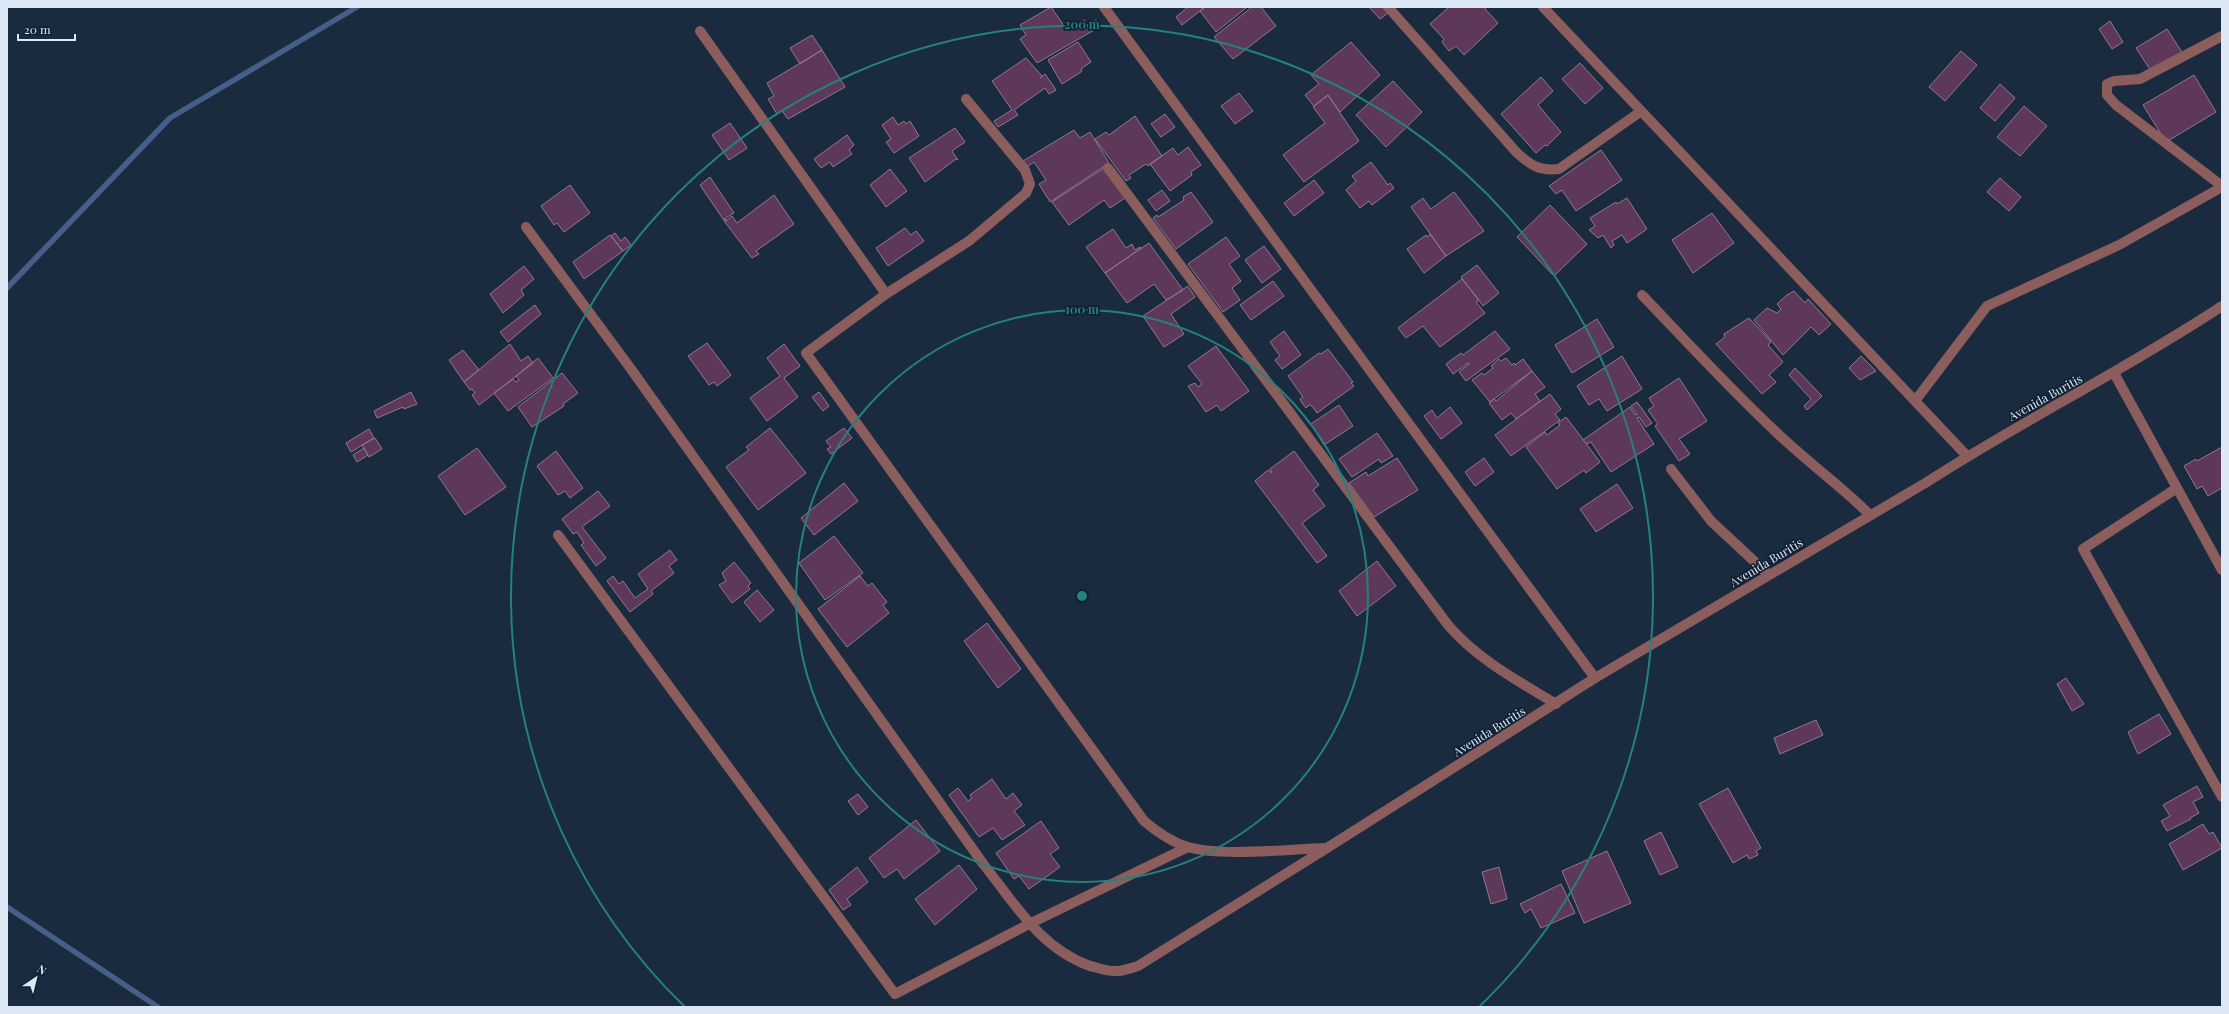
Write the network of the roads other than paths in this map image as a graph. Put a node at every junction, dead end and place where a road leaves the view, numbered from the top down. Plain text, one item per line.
1 (1104, 7) edge
2 (1388, 7) edge
3 (1542, 7) edge
4 (700, 31) dead end
5 (2222, 36) edge
6 (966, 100) dead end
7 (1640, 112) junction
8 (1108, 168) dead end
9 (2222, 186) edge
10 (526, 228) dead end
11 (886, 294) junction
12 (1642, 295) dead end
13 (2222, 306) edge
14 (2114, 373) junction
15 (1915, 401) junction
16 (1967, 456) junction
17 (1671, 469) dead end
18 (2177, 488) junction
19 (1869, 514) junction
20 (558, 535) dead end
21 (2222, 570) edge
22 (1769, 575) junction
23 (1595, 678) junction
24 (1556, 704) junction
25 (2222, 796) edge
26 (1188, 847) junction
27 (1327, 848) junction
28 (1029, 924) junction

1 - 23 street
2 - 7 street
3 - 7 street
4 - 11 street
5 - 9 street
6 - 11 street
7 - 15 street
8 - 24 street
9 - 15 street
10 - 28 street, Avenida Buritis
11 - 26 street
12 - 19 street
13 - 14 street, Avenida Buritis
14 - 16 street, Avenida Buritis
14 - 18 street
15 - 16 street
16 - 19 street, Avenida Buritis
17 - 22 street
18 - 21 street
18 - 25 street
19 - 22 street, Avenida Buritis
20 - 28 street
22 - 23 street, Avenida Buritis
23 - 24 street, Avenida Buritis
24 - 27 street, Avenida Buritis
26 - 27 street
26 - 28 street
27 - 28 street, Avenida Buritis

